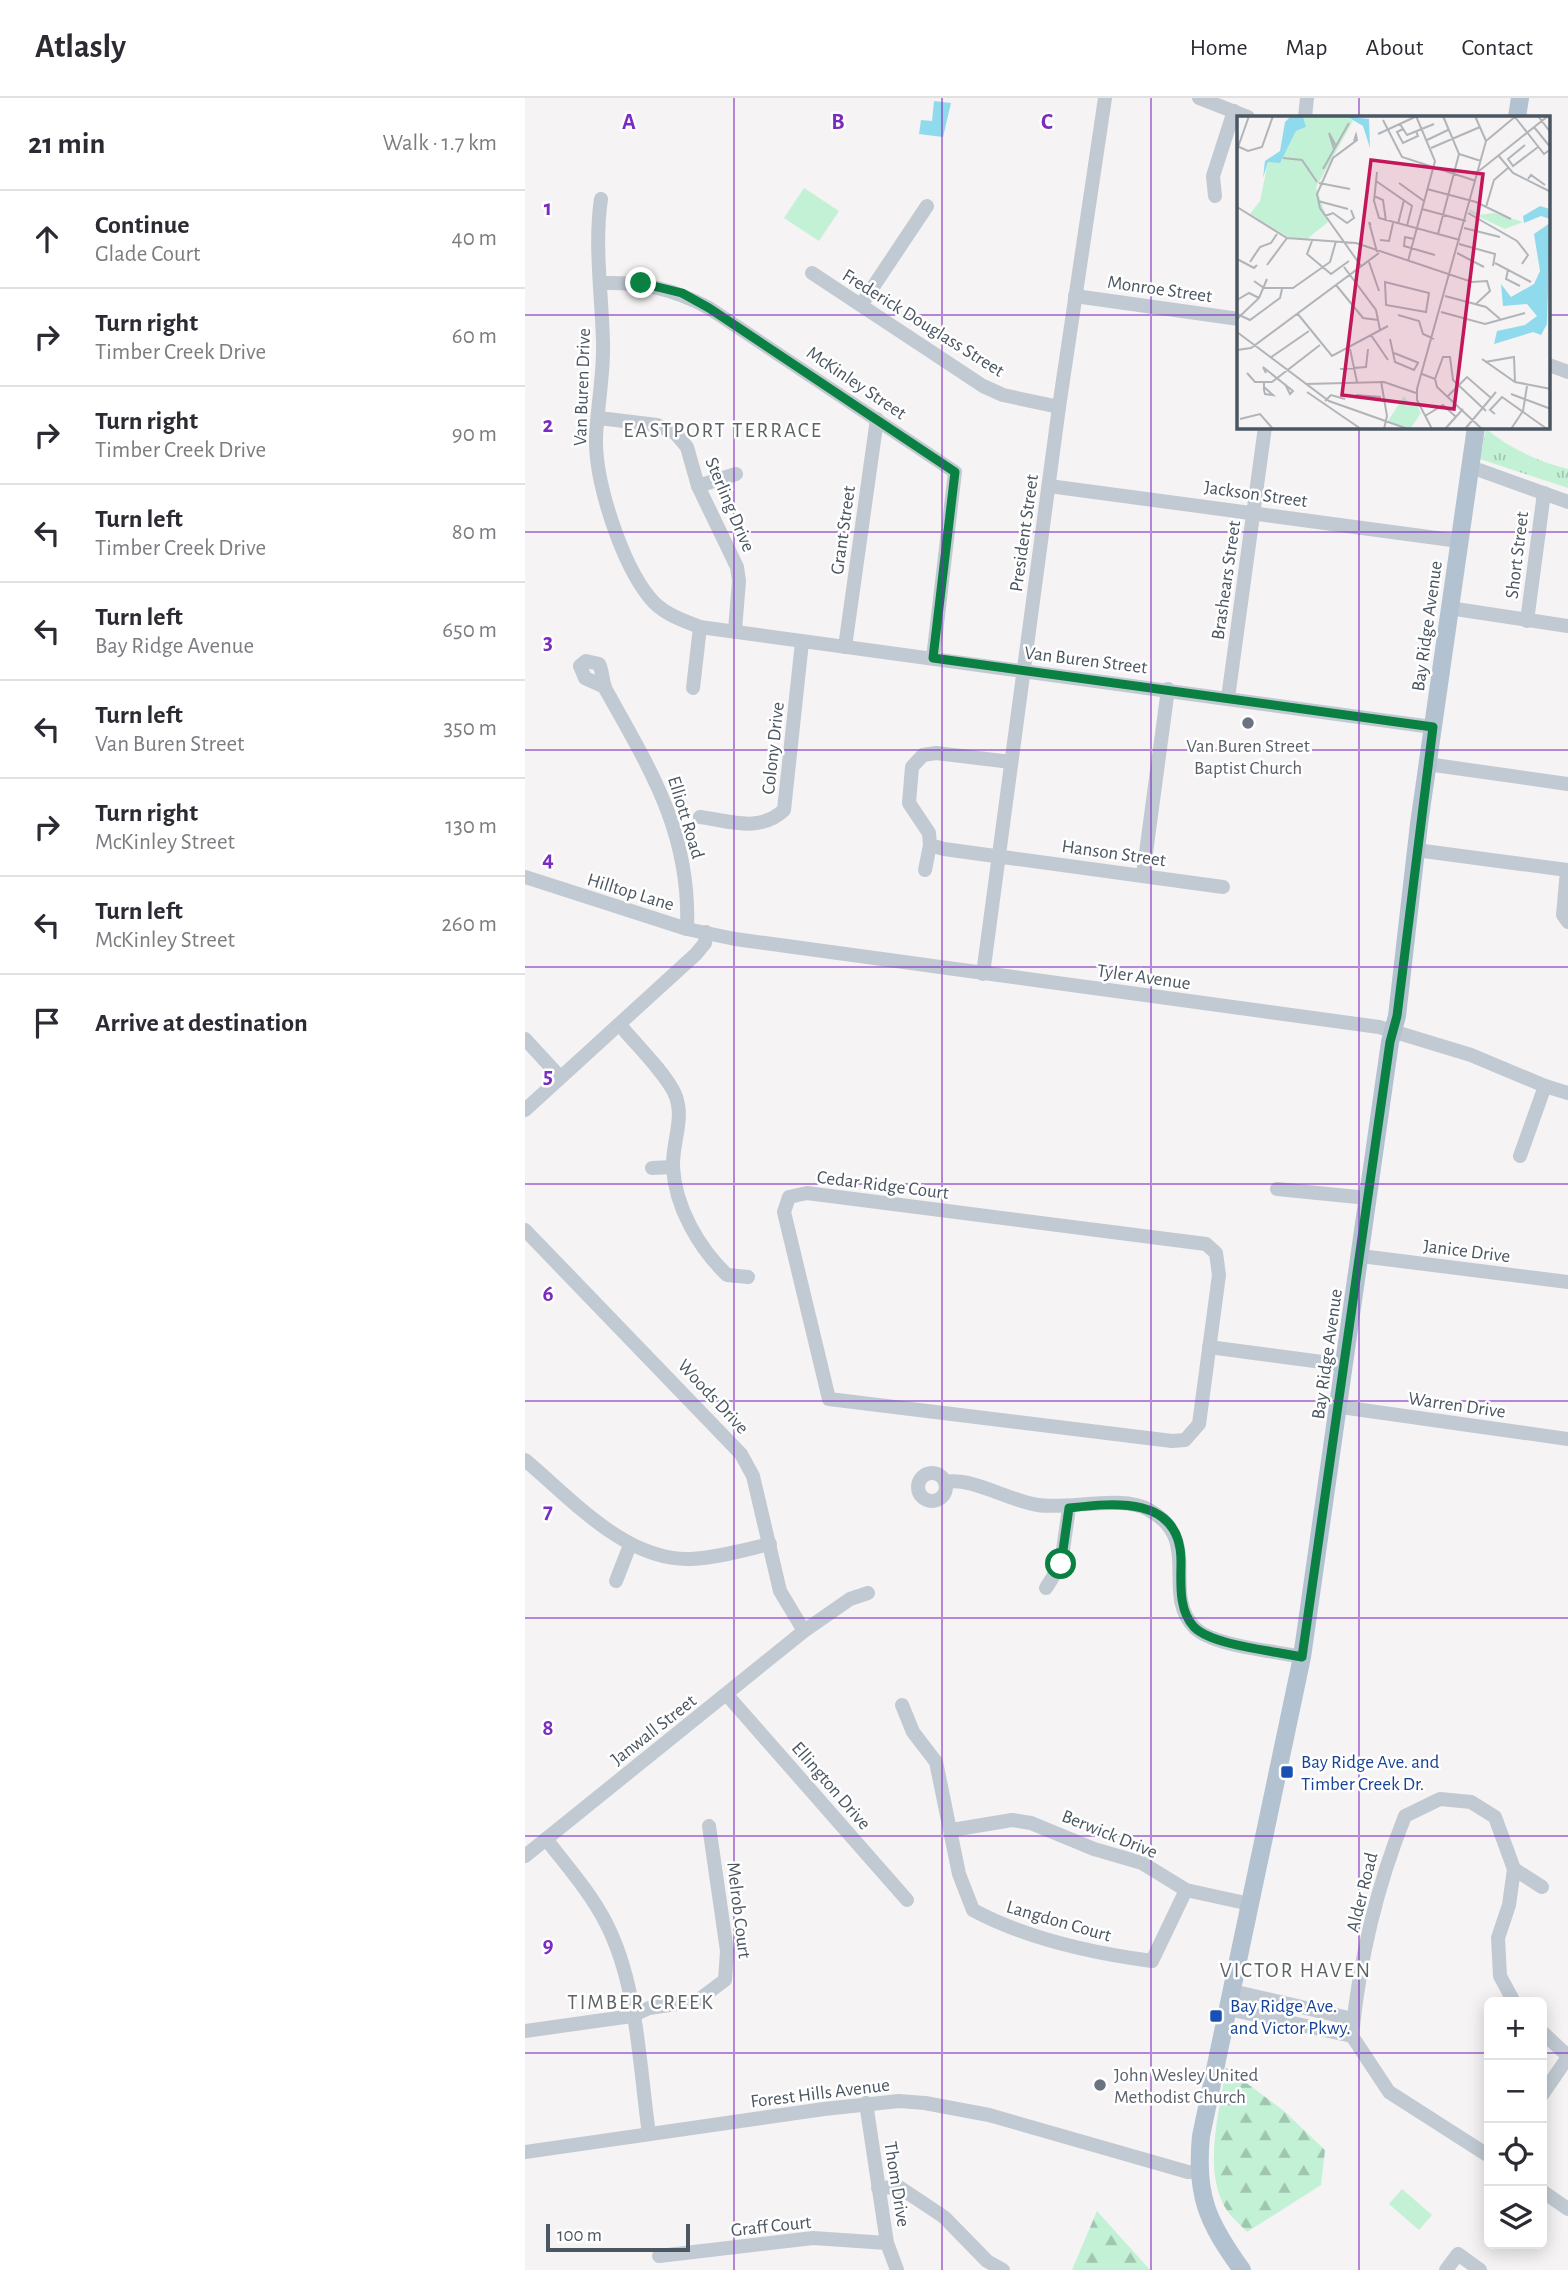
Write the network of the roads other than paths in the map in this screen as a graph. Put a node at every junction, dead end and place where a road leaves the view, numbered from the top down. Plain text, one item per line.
1 (1105, 98) edge
2 (1199, 98) edge
3 (1307, 98) edge
4 (1520, 98) edge
5 (1234, 111) junction
6 (1246, 116) edge
7 (1305, 116) edge
8 (1517, 116) edge
9 (1215, 196) dead end
10 (601, 199) dead end
11 (927, 206) dead end
12 (812, 273) dead end
13 (602, 283) junction
14 (1075, 296) junction
15 (861, 305) junction
16 (1237, 319) edge
17 (1551, 366) edge
18 (1568, 372) edge
19 (1059, 407) junction
20 (599, 418) junction
21 (877, 419) junction
22 (1265, 429) edge
23 (1476, 429) edge
24 (1471, 467) junction
25 (736, 474) dead end
26 (698, 486) junction
27 (1049, 486) junction
28 (1543, 494) junction
29 (1568, 502) edge
30 (1254, 512) junction
31 (1459, 541) junction
32 (1449, 608) junction
33 (1527, 621) junction
34 (1568, 626) edge
35 (700, 627) junction
36 (735, 631) junction
37 (802, 642) junction
38 (845, 647) junction
39 (933, 658) junction
40 (1024, 671) junction
41 (605, 687) dead end
42 (693, 688) dead end
43 (1168, 689) junction
44 (1227, 698) junction
45 (1433, 727) junction
46 (1011, 762) junction
47 (1427, 765) junction
48 (1568, 783) edge
49 (700, 817) dead end
50 (930, 845) junction
51 (1416, 850) junction
52 (999, 855) junction
53 (925, 870) dead end
54 (1567, 870) edge
55 (1143, 875) junction
56 (525, 877) edge
57 (1223, 887) dead end
58 (1568, 922) edge
59 (687, 929) junction
60 (706, 932) junction
61 (983, 974) junction
62 (620, 1025) junction
63 (1393, 1030) junction
64 (525, 1039) edge
65 (560, 1077) junction
66 (1545, 1086) junction
67 (1568, 1093) edge
68 (525, 1110) edge
69 (1520, 1156) dead end
70 (673, 1167) junction
71 (652, 1168) dead end
72 (1277, 1189) dead end
73 (1368, 1198) junction
74 (525, 1230) edge
75 (1361, 1256) junction
76 (748, 1277) dead end
77 (1568, 1282) edge
78 (1209, 1347) junction
79 (1345, 1365) junction
80 (1341, 1407) junction
81 (1568, 1438) edge
82 (525, 1460) edge
83 (945, 1482) dead end
84 (1069, 1508) junction
85 (769, 1544) junction
86 (630, 1545) junction
87 (616, 1581) dead end
88 (1047, 1588) dead end
89 (869, 1592) dead end
90 (804, 1631) junction
91 (1302, 1657) junction
92 (727, 1695) junction
93 (902, 1705) dead end
94 (709, 1826) dead end
95 (952, 1830) junction
96 (547, 1839) junction
97 (525, 1856) edge
98 (1514, 1869) junction
99 (1542, 1887) dead end
100 (1186, 1890) junction
101 (907, 1900) dead end
102 (1250, 1904) junction
103 (1232, 1991) junction
104 (1511, 1997) edge
105 (1228, 2009) junction
106 (632, 2016) junction
107 (1353, 2019) junction
108 (525, 2031) edge
109 (1352, 2036) junction
110 (1547, 2037) edge
111 (1568, 2056) edge
112 (1547, 2088) edge
113 (866, 2103) junction
114 (649, 2134) junction
115 (525, 2152) edge
116 (1484, 2153) edge
117 (1198, 2172) junction
118 (879, 2188) junction
119 (1547, 2195) edge
120 (1568, 2209) edge
121 (887, 2243) junction
122 (659, 2256) dead end
123 (897, 2270) edge
124 (1003, 2270) edge
125 (1243, 2270) edge
126 (1446, 2270) edge
127 (1481, 2270) edge

1 - 14 street, President Street
2 - 5 street
3 - 7 street
4 - 8 main road
5 - 6 street
5 - 9 street
10 - 13 street, Van Buren Drive
11 - 15 street
12 - 15 street, Frederick Douglass Street
13 - 20 street, Van Buren Drive
13 - 21 street, McKinley Street
14 - 16 street, Monroe Street
14 - 19 street, President Street
15 - 19 street, Frederick Douglass Street
17 - 18 street
19 - 27 street, President Street
20 - 26 street, Sterling Drive
20 - 35 street, Van Buren Drive
21 - 38 street, Grant Street
21 - 39 street, McKinley Street
22 - 30 street, Brashears Street
23 - 24 main road, Bay Ridge Avenue
24 - 28 street
24 - 31 main road, Bay Ridge Avenue
25 - 26 street
26 - 36 street, Sterling Drive
27 - 30 street, Jackson Street
27 - 40 street, President Street
28 - 29 street
28 - 33 street, Short Street
30 - 31 street, Jackson Street
30 - 44 street, Brashears Street
31 - 32 main road, Bay Ridge Avenue
32 - 33 street
32 - 45 main road, Bay Ridge Avenue
33 - 34 street
35 - 36 street, Van Buren Drive
35 - 42 street
36 - 37 street, Van Buren Street
37 - 38 street, Van Buren Street
37 - 49 street, Colony Drive
38 - 39 street, Van Buren Street
39 - 40 street, Van Buren Street
40 - 43 street, Van Buren Street
40 - 46 street, President Street
41 - 59 street, Elliott Road
43 - 44 street, Van Buren Street
43 - 55 street
44 - 45 street, Van Buren Street
45 - 47 main road, Bay Ridge Avenue
46 - 50 street
46 - 52 street, President Street
47 - 48 street
47 - 51 main road, Bay Ridge Avenue
50 - 52 street, Hanson Street
50 - 53 street
51 - 54 street
51 - 63 main road, Bay Ridge Avenue
52 - 55 street, Hanson Street
52 - 61 street, President Street
54 - 58 street
55 - 57 street, Hanson Street
56 - 59 street, Hilltop Lane
59 - 60 street, Tyler Avenue
60 - 61 street, Tyler Avenue
60 - 62 street
61 - 63 street, Tyler Avenue
62 - 65 street
62 - 70 street
63 - 66 street, Tyler Avenue
63 - 73 main road, Bay Ridge Avenue
64 - 65 street
65 - 68 street
66 - 67 street, Tyler Avenue
66 - 69 street
70 - 71 street
70 - 76 street
72 - 73 street
73 - 75 main road, Bay Ridge Avenue
74 - 85 street, Woods Drive
75 - 77 street, Janice Drive
75 - 79 main road, Bay Ridge Avenue
78 - 78 street, Cedar Ridge Court
78 - 79 street
79 - 80 main road, Bay Ridge Avenue
80 - 81 street, Warren Drive
80 - 91 main road, Bay Ridge Avenue
82 - 86 street
83 - 84 street
84 - 88 street
84 - 91 street
85 - 86 street
85 - 90 street, Woods Drive
86 - 87 street
89 - 90 street, Janwall Street
90 - 92 street, Janwall Street
91 - 102 main road, Bay Ridge Avenue
92 - 96 street, Janwall Street
92 - 101 street, Ellington Drive
93 - 95 street, Langdon Court
94 - 106 street, Melrob Court
95 - 100 street, Berwick Drive
95 - 100 street, Langdon Court
96 - 97 street, Janwall Street
96 - 106 street
98 - 99 street
98 - 104 street
98 - 107 street, Alder Road
100 - 102 street, Berwick Drive
102 - 103 main road, Bay Ridge Avenue
103 - 105 main road, Bay Ridge Avenue
103 - 107 street
105 - 109 street
105 - 117 main road, Bay Ridge Avenue
106 - 108 street
106 - 114 street
107 - 109 street, Alder Road
109 - 116 street
110 - 111 street
111 - 112 street
113 - 114 street, Forest Hills Avenue
113 - 117 street, Forest Hills Avenue
113 - 118 street, Thom Drive
114 - 115 street, Forest Hills Avenue
117 - 125 main road, Bay Ridge Avenue
118 - 121 street, Thom Drive
118 - 124 street
119 - 120 street
121 - 122 street, Graff Court
121 - 123 street, Thom Drive
126 - 127 street

